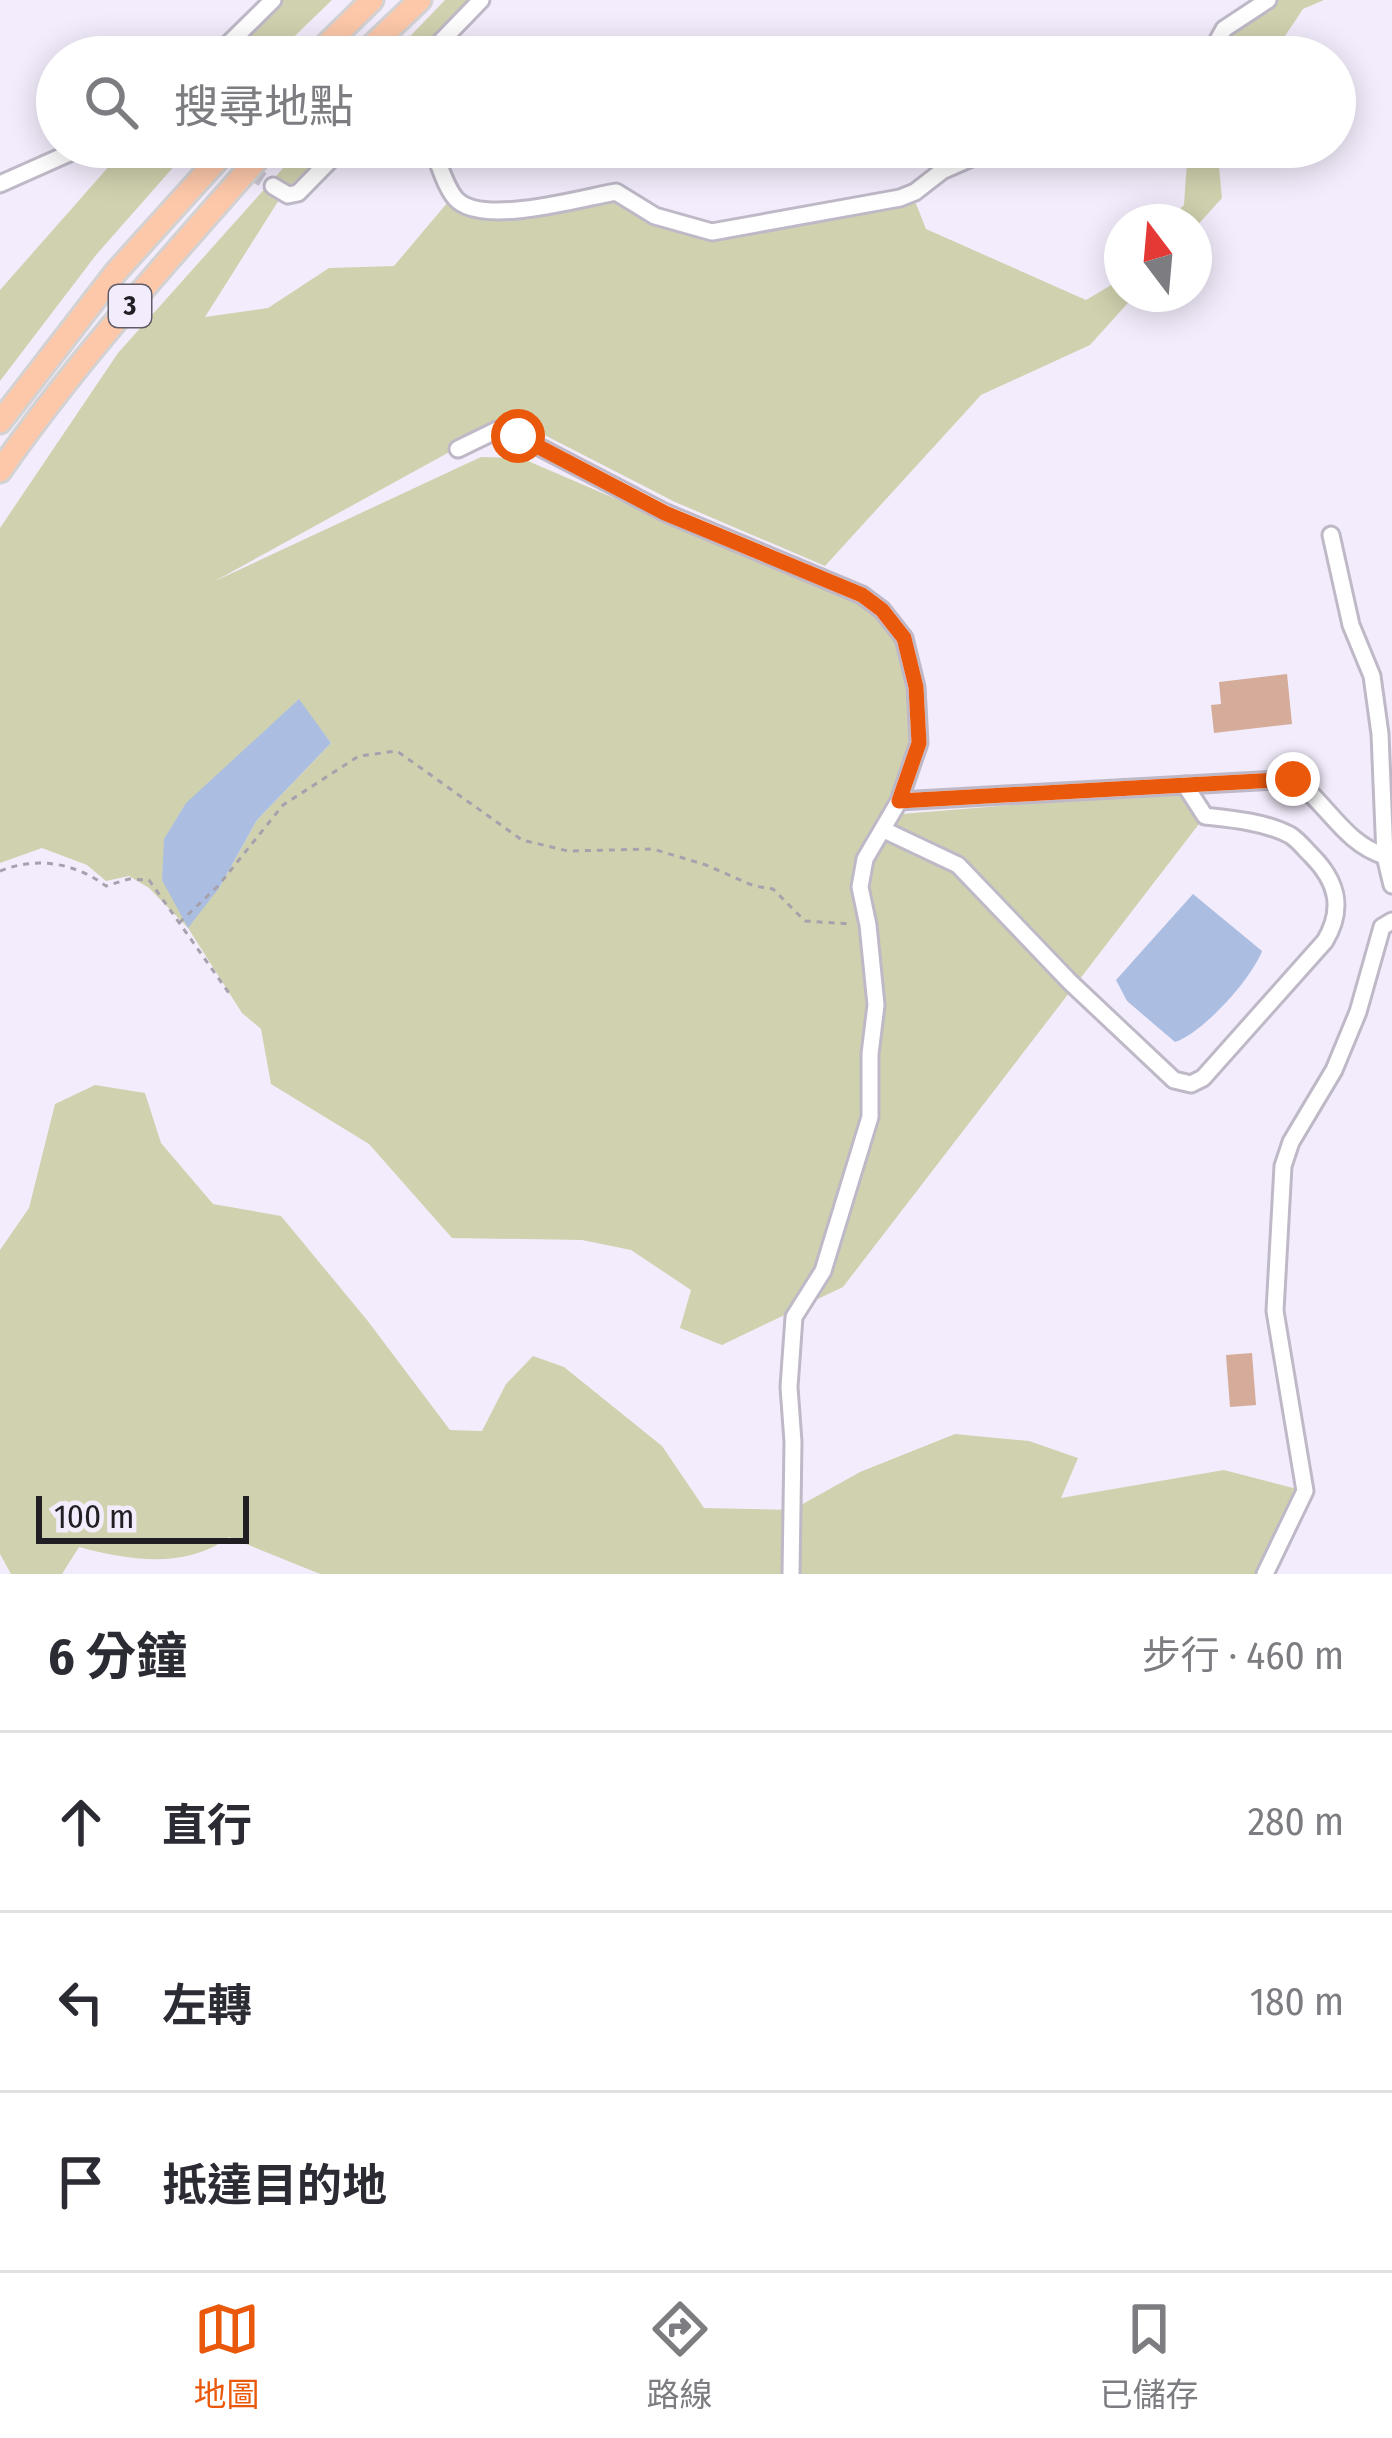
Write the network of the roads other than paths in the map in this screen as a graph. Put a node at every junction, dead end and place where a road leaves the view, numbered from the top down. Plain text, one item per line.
1 (273, 0) edge
2 (372, 0) edge
3 (419, 0) edge
4 (481, 0) edge
5 (1268, 0) edge
6 (236, 36) edge
7 (335, 36) edge
8 (382, 36) edge
9 (446, 36) edge
10 (1220, 36) edge
11 (36, 168) edge
12 (210, 168) edge
13 (249, 168) edge
14 (322, 168) edge
15 (441, 168) edge
16 (949, 168) edge
17 (0, 184) edge
18 (273, 186) dead end
19 (0, 422) edge
20 (458, 449) dead end
21 (0, 471) edge
22 (1331, 535) dead end
23 (1185, 785) junction
24 (899, 801) junction
25 (884, 830) junction
26 (1384, 856) junction
27 (1392, 885) edge
28 (1392, 921) edge
29 (791, 1574) edge
30 (1265, 1574) edge

1 - 6 lane
2 - 7 highway
3 - 8 highway
4 - 9 lane
5 - 10 lane
11 - 17 lane
12 - 19 highway, 3
13 - 21 highway, 3
14 - 18 lane
15 - 16 lane
20 - 24 lane
22 - 26 lane
23 - 24 lane
23 - 25 lane
23 - 26 lane
24 - 25 lane
25 - 29 lane
26 - 27 lane
28 - 30 lane

